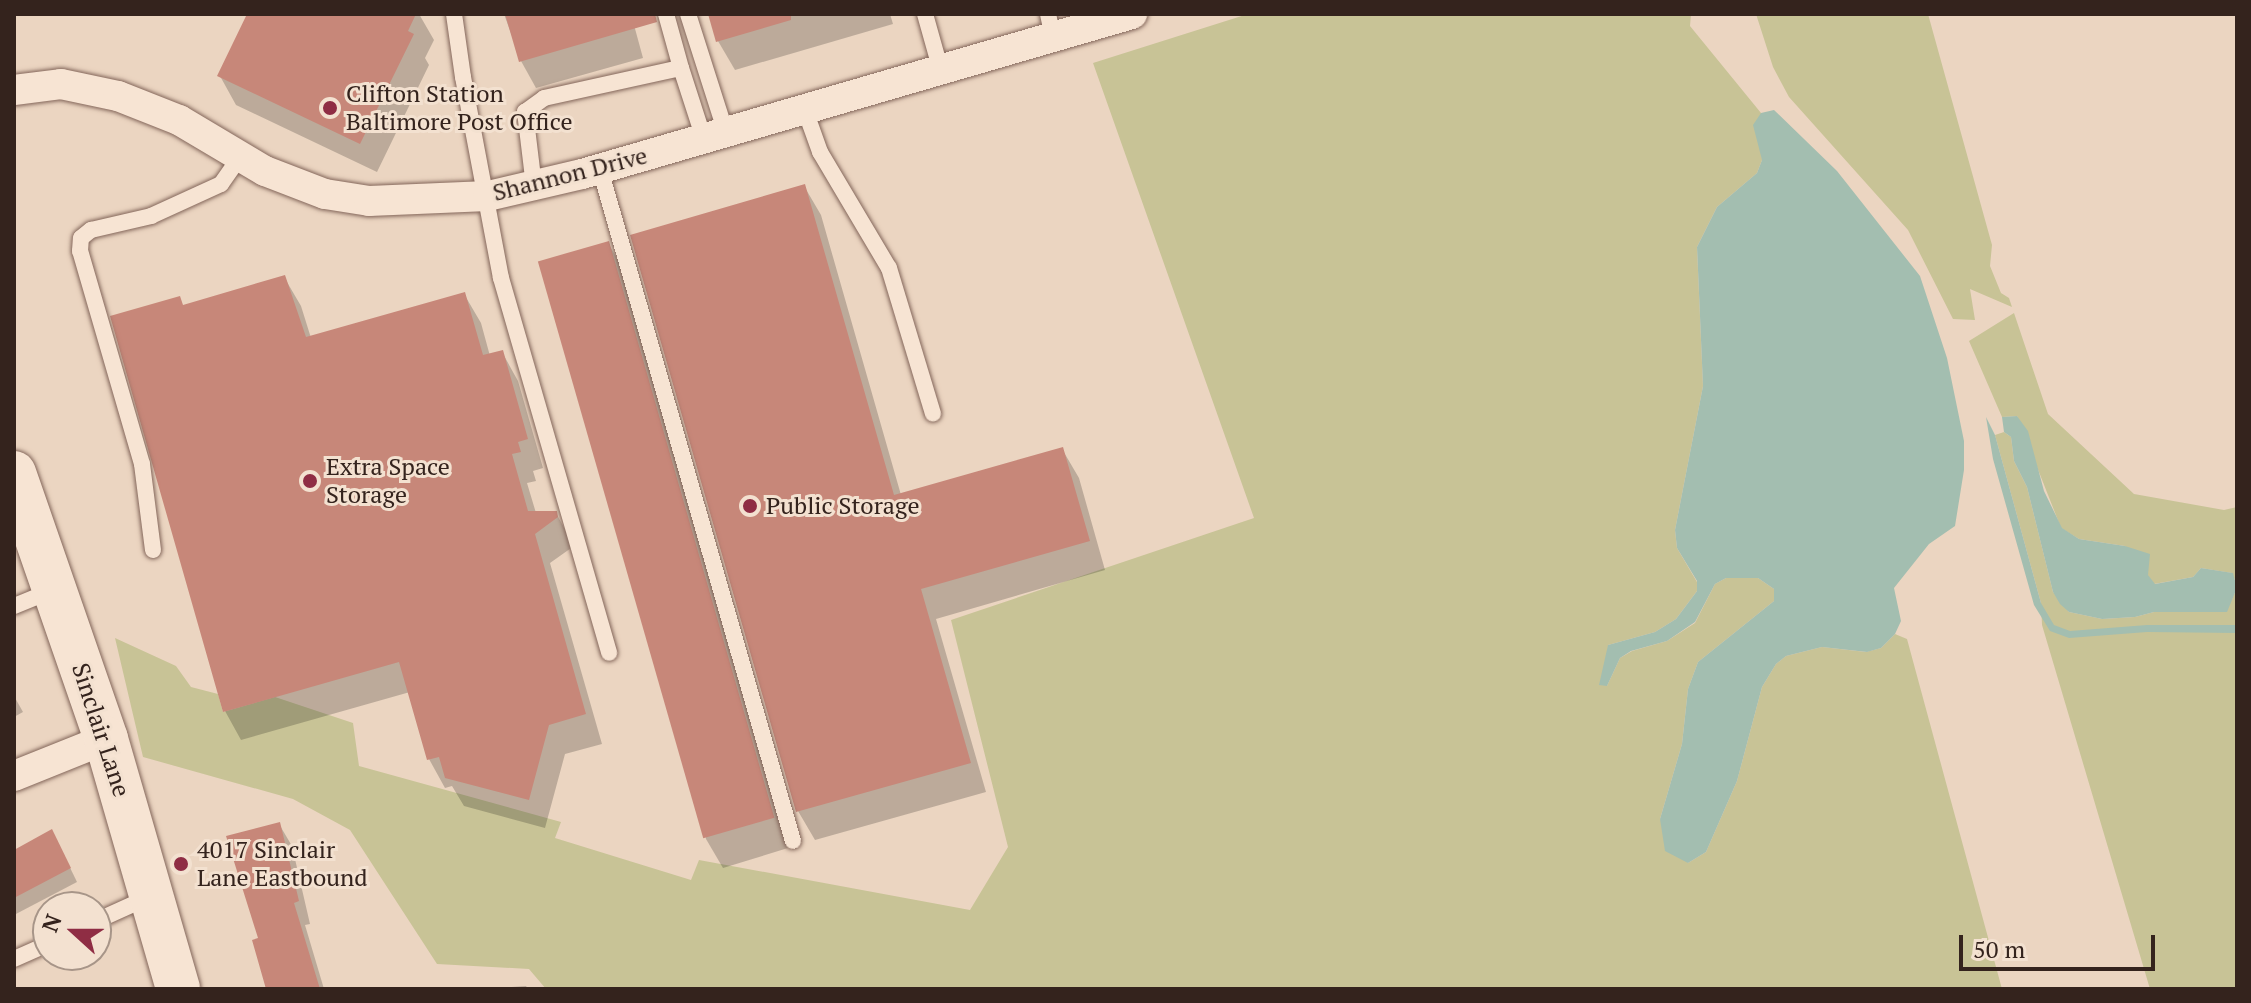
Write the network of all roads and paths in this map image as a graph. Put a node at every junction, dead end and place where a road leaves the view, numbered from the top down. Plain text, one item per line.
1 (454, 14) edge
2 (666, 14) edge
3 (688, 14) edge
4 (925, 14) edge
5 (1132, 14) edge
6 (1050, 26) edge
7 (681, 68) junction
8 (941, 71) junction
9 (14, 90) edge
10 (805, 110) junction
11 (715, 136) junction
12 (240, 157) junction
13 (600, 169) junction
14 (534, 186) junction
15 (488, 196) junction
16 (933, 414) dead end
17 (14, 473) edge
18 (153, 550) dead end
19 (54, 589) junction
20 (14, 606) edge
21 (609, 653) dead end
22 (106, 739) junction
23 (14, 776) edge
24 (793, 841) dead end
25 (152, 896) junction
26 (112, 914) edge
27 (178, 989) edge

1 - 15 lane
2 - 7 lane
3 - 11 lane
4 - 8 lane
5 - 6 street, Shannon Drive
6 - 8 street, Shannon Drive
7 - 11 lane
7 - 14 lane
8 - 10 street, Shannon Drive
9 - 12 street, Shannon Drive
10 - 11 street, Shannon Drive
10 - 16 lane
11 - 13 street, Shannon Drive
12 - 15 street, Shannon Drive
12 - 18 lane
13 - 14 street, Shannon Drive
13 - 24 lane
14 - 15 street, Shannon Drive
15 - 21 lane
17 - 19 main road, Sinclair Lane
19 - 20 lane
19 - 22 main road, Sinclair Lane
22 - 23 street
22 - 25 main road, Sinclair Lane
25 - 26 lane
25 - 27 main road, Sinclair Lane

